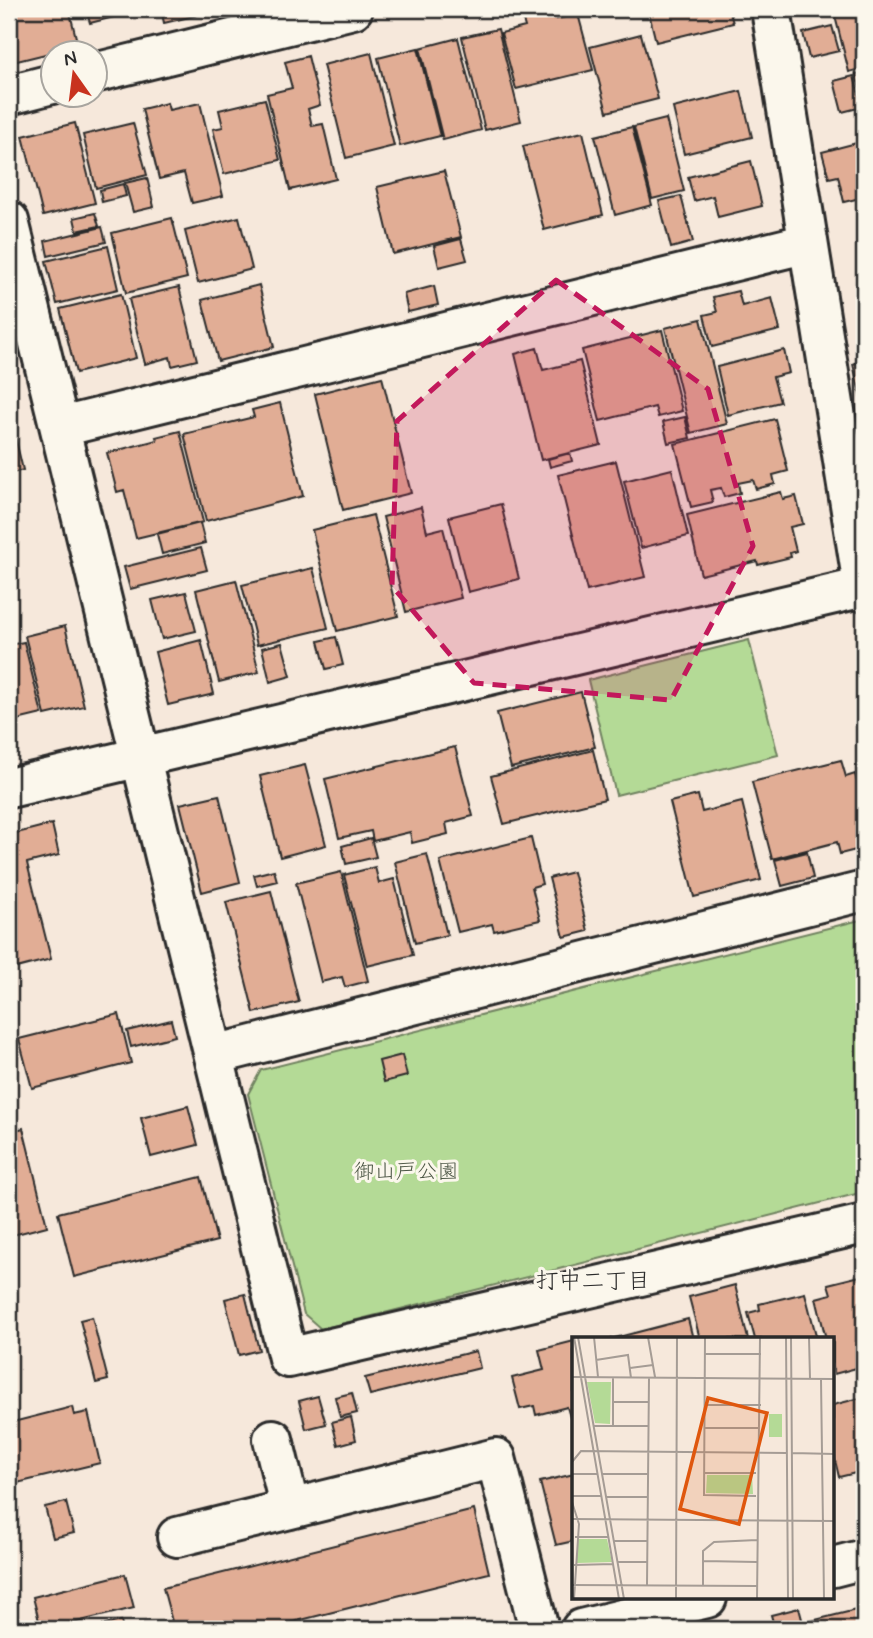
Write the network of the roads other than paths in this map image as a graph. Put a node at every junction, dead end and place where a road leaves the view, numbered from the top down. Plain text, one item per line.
1 (353, 9) edge
2 (771, 9) edge
3 (108, 70) edge
4 (38, 88) edge
5 (9, 95) edge
6 (9, 221) edge
7 (808, 243) junction
8 (61, 427) junction
9 (864, 588) edge
10 (141, 757) junction
11 (9, 788) edge
12 (864, 891) edge
13 (214, 1055) junction
14 (864, 1224) edge
15 (273, 1439) dead end
16 (290, 1509) junction
17 (177, 1537) dead end
18 (864, 1559) edge
19 (834, 1566) edge
20 (700, 1600) edge
21 (539, 1629) edge
22 (581, 1629) edge

1 - 3 street
2 - 7 street
4 - 5 street
6 - 8 street
7 - 8 street
7 - 9 street
8 - 10 street
9 - 10 street
10 - 11 street
10 - 13 street
12 - 13 street
13 - 14 street
15 - 16 street
16 - 17 street
16 - 21 street
18 - 19 street
20 - 22 street

